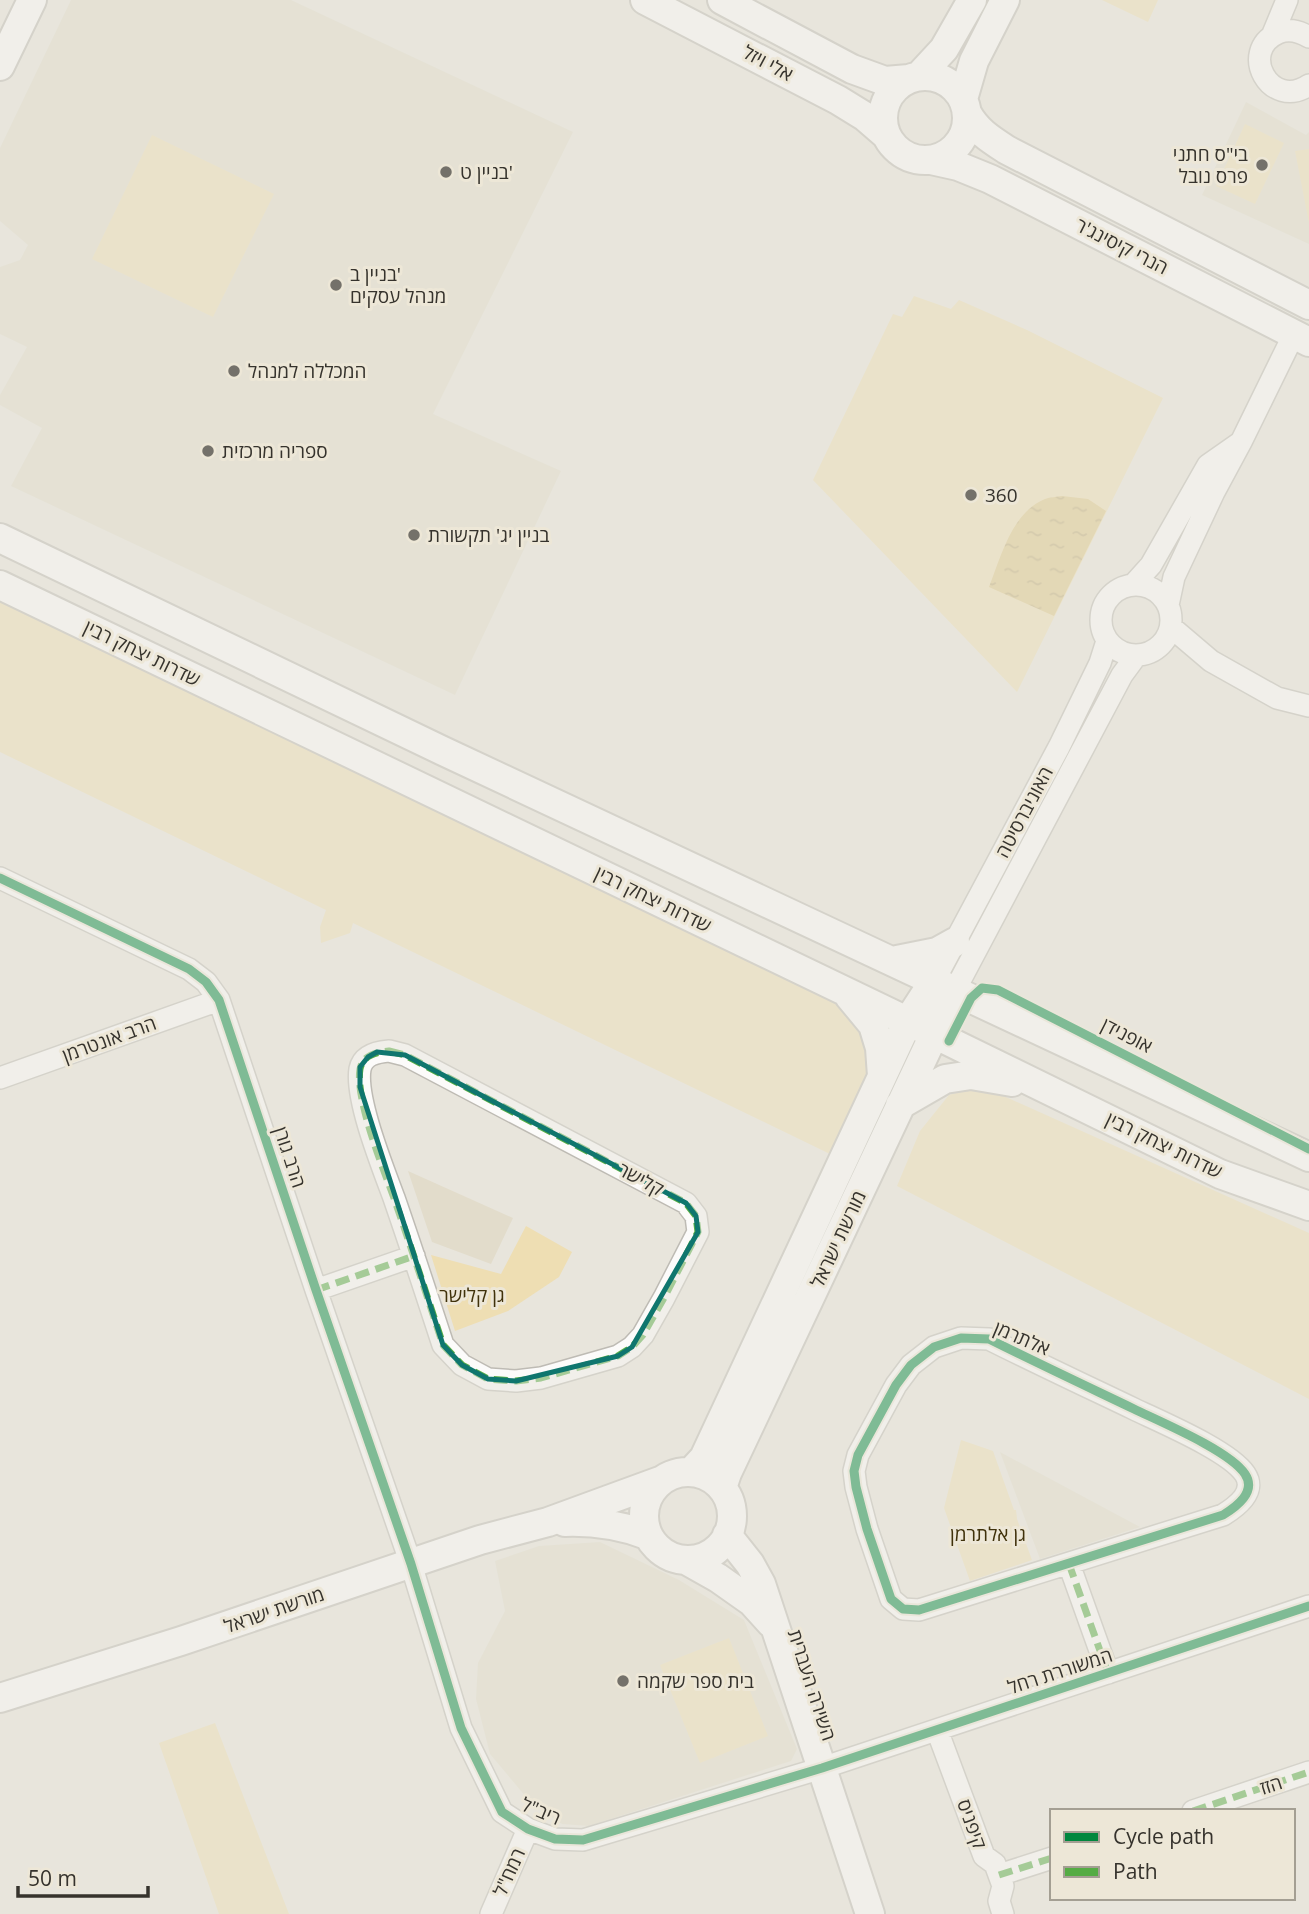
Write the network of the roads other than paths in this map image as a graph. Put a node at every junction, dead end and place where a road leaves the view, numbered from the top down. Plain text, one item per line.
1 (32, 0) edge
2 (645, 0) edge
3 (722, 0) edge
4 (972, 0) edge
5 (1005, 0) edge
6 (1287, 0) edge
7 (1297, 0) edge
8 (1309, 35) edge
9 (1272, 36) junction
10 (0, 66) edge
11 (914, 78) junction
12 (1309, 85) edge
13 (965, 106) junction
14 (886, 135) junction
15 (931, 160) junction
16 (1309, 305) edge
17 (1301, 338) edge
18 (1242, 440) junction
19 (1208, 465) junction
20 (1214, 492) junction
21 (0, 538) edge
22 (0, 585) edge
23 (1133, 585) junction
24 (1168, 605) junction
25 (1171, 627) junction
26 (1107, 640) junction
27 (1158, 648) junction
28 (1136, 656) junction
29 (1211, 661) junction
30 (1309, 706) edge
31 (0, 878) edge
32 (955, 942) junction
33 (892, 961) junction
34 (945, 986) junction
35 (845, 991) junction
36 (219, 1000) junction
37 (908, 1021) junction
38 (934, 1034) junction
39 (883, 1076) junction
40 (0, 1078) edge
41 (1046, 1088) junction
42 (900, 1105) junction
43 (1309, 1157) edge
44 (1309, 1206) edge
45 (414, 1256) junction
46 (316, 1290) junction
47 (691, 1472) junction
48 (660, 1481) junction
49 (722, 1488) junction
50 (548, 1522) junction
51 (648, 1535) junction
52 (727, 1535) junction
53 (686, 1560) junction
54 (411, 1564) junction
55 (1069, 1564) junction
56 (1309, 1606) edge
57 (775, 1627) junction
58 (1108, 1673) junction
59 (0, 1698) edge
60 (937, 1730) junction
61 (822, 1768) junction
62 (1309, 1772) edge
63 (1199, 1809) edge
64 (528, 1829) junction
65 (1050, 1859) edge
66 (999, 1875) junction
67 (491, 1914) edge
68 (870, 1914) edge
69 (1003, 1914) edge

1 - 10 street
2 - 14 street, אלי ויזל
3 - 11 street, אלי ויזל
4 - 11 street
5 - 13 street
6 - 9 street
7 - 8 street
8 - 9 street
9 - 12 street
11 - 13 street
11 - 14 street
13 - 15 street
13 - 16 street, הנרי קיסינג'ר
14 - 15 street
15 - 17 street, הנרי קיסינג'ר
17 - 18 street
18 - 19 street
18 - 20 street
19 - 20 street
19 - 23 street
20 - 24 street
21 - 33 street
22 - 35 street, שדרות יצחק רבין
23 - 24 street
23 - 26 street
24 - 25 street
25 - 27 street
25 - 29 street
26 - 28 street
26 - 32 street, האוניברסיטה
27 - 28 street
27 - 29 street
28 - 34 street, האוניברסיטה
29 - 30 street
31 - 36 street, הרב גורן
32 - 33 street
32 - 34 street, האוניברסיטה
33 - 34 street
34 - 37 street, מורשת ישראל
34 - 38 street, מורשת ישראל
34 - 43 street
35 - 37 street, שדרות יצחק רבין
35 - 39 street
36 - 40 street, הרב אונטרמן
36 - 46 street, הרב גורן
37 - 38 street, שדרות יצחק רבין
37 - 39 street, מורשת ישראל
38 - 41 street, שדרות יצחק רבין
38 - 42 street, מורשת ישראל
39 - 47 street, מורשת ישראל
41 - 42 street
41 - 44 street, שדרות יצחק רבין
42 - 49 street, מורשת ישראל
45 - 45 street, קלישר
45 - 46 street
46 - 54 street, הרב גורן
47 - 48 street
47 - 49 street
48 - 50 street, מורשת ישראל
48 - 51 street
49 - 52 street
50 - 51 street, מורשת ישראל
50 - 54 street, מורשת ישראל
51 - 53 street
52 - 53 street
52 - 57 street, השירה העברית
53 - 57 street, השירה העברית
54 - 59 street, מורשת ישראל
54 - 64 street, ריב"ל
55 - 55 street, אלתרמן
55 - 58 street
56 - 58 street, המשוררת רחל
57 - 61 street, השירה העברית
58 - 60 street, המשוררת רחל
60 - 61 street, המשוררת רחל
60 - 66 street, קיפניס
61 - 64 street, ריב"ל
61 - 68 street, השירה העברית
62 - 63 street, הזז
64 - 67 street, רמח"ל
65 - 66 street
66 - 69 street, קיפניס

